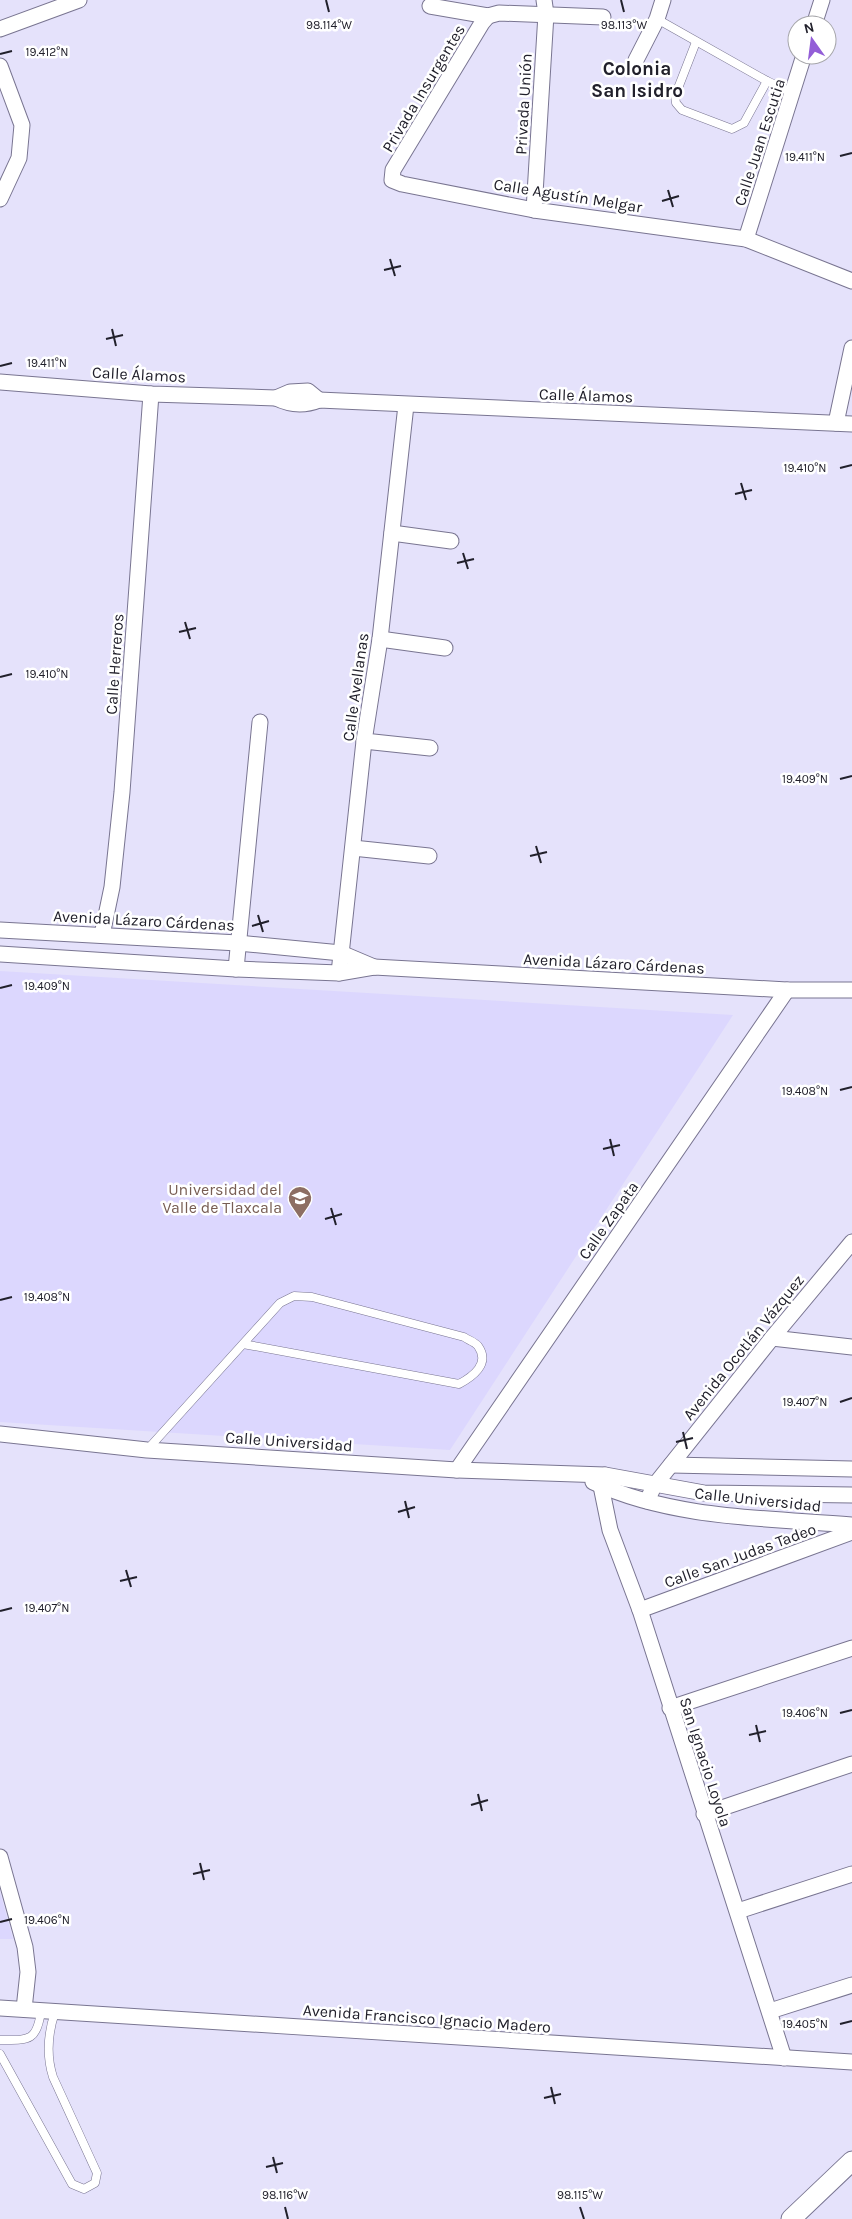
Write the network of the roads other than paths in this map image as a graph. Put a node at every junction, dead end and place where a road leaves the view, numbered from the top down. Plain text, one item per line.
1 (79, 0) edge
2 (663, 0) edge
3 (822, 0) edge
4 (430, 6) dead end
5 (545, 7) edge
6 (817, 15) edge
7 (488, 16) junction
8 (603, 17) dead end
9 (657, 19) junction
10 (0, 29) edge
11 (696, 42) junction
12 (636, 60) dead end
13 (801, 65) edge
14 (0, 66) edge
15 (767, 81) junction
16 (793, 92) junction
17 (392, 180) joint
18 (0, 199) edge
19 (534, 210) junction
20 (746, 239) junction
21 (852, 281) edge
22 (852, 348) edge
23 (0, 382) edge
24 (151, 394) junction
25 (406, 405) junction
26 (836, 423) junction
27 (852, 424) edge
28 (392, 533) junction
29 (451, 541) dead end
30 (380, 639) junction
31 (445, 648) dead end
32 (260, 722) dead end
33 (364, 741) junction
34 (430, 748) dead end
35 (353, 848) junction
36 (429, 856) dead end
37 (0, 930) edge
38 (102, 935) junction
39 (238, 943) junction
40 (341, 953) junction
41 (0, 954) edge
42 (374, 967) junction
43 (236, 969) junction
44 (339, 973) junction
45 (788, 990) junction
46 (852, 990) edge
47 (852, 1242) edge
48 (772, 1338) junction
49 (243, 1344) junction
50 (852, 1347) edge
51 (0, 1434) edge
52 (146, 1450) junction
53 (671, 1466) junction
54 (852, 1469) edge
55 (457, 1470) junction
56 (603, 1481) junction
57 (654, 1486) junction
58 (852, 1495) edge
59 (647, 1501) junction
60 (852, 1525) edge
61 (852, 1532) edge
62 (640, 1610) junction
63 (852, 1648) edge
64 (670, 1708) junction
65 (852, 1764) edge
66 (704, 1814) junction
67 (0, 1857) edge
68 (852, 1874) edge
69 (738, 1911) junction
70 (852, 1985) edge
71 (0, 2008) edge
72 (24, 2010) junction
73 (48, 2011) junction
74 (770, 2011) junction
75 (0, 2040) edge
76 (0, 2054) edge
77 (784, 2058) junction
78 (852, 2062) edge
79 (852, 2161) edge
80 (791, 2219) edge

1 - 10 street
2 - 9 street
3 - 6 street
4 - 7 street
5 - 7 street
5 - 8 street
5 - 19 street, Privada Unión
7 - 17 street, Privada Insurgentes
9 - 11 lane
9 - 12 street
11 - 15 lane
11 - 15 lane
13 - 16 street, Calle Juan Escutia
14 - 18 street
15 - 16 lane
16 - 20 street, Calle Juan Escutia
17 - 19 street, Calle Agustín Melgar
19 - 20 street, Calle Agustín Melgar
20 - 21 street, Calle Agustín Melgar
22 - 26 street
23 - 24 street, Calle Álamos
24 - 25 street, Calle Álamos
24 - 38 street, Calle Herreros
25 - 26 street, Calle Álamos
25 - 28 street, Calle Avellanas
26 - 27 street, Calle Álamos
28 - 29 street
28 - 30 street, Calle Avellanas
30 - 31 street
30 - 33 street, Calle Avellanas
32 - 39 street
33 - 34 street
33 - 35 street, Calle Avellanas
35 - 36 street
35 - 40 street, Calle Avellanas
37 - 38 street, Avenida Lázaro Cárdenas
38 - 39 street, Avenida Lázaro Cárdenas
39 - 40 street, Avenida Lázaro Cárdenas
39 - 43 street
40 - 42 street, Avenida Lázaro Cárdenas
40 - 44 street, Calle Avellanas
41 - 43 street, Avenida Lázaro Cárdenas
42 - 44 street, Avenida Lázaro Cárdenas
42 - 45 street, Avenida Lázaro Cárdenas
43 - 44 street, Avenida Lázaro Cárdenas
45 - 46 street, Avenida Lázaro Cárdenas
45 - 55 street, Calle Zapata
47 - 48 street, Avenida Ocotlán Vázquez
48 - 50 street
48 - 53 street, Avenida Ocotlán Vázquez
49 - 49 lane
49 - 52 lane
51 - 52 street, Calle Universidad
52 - 55 street, Calle Universidad
53 - 54 street
53 - 57 street, Avenida Ocotlán Vázquez
55 - 56 street, Calle Universidad
56 - 57 street, Calle Universidad
56 - 59 street, Calle Universidad
56 - 62 street, San Ignacio Loyola
57 - 58 street, Calle Universidad
57 - 59 street, Avenida Ocotlán Vázquez
59 - 60 street, Calle Universidad
61 - 62 street, Calle San Judas Tadeo
62 - 64 street, San Ignacio Loyola
63 - 64 street
64 - 66 street, San Ignacio Loyola
65 - 66 street
66 - 69 street, San Ignacio Loyola
67 - 72 street
68 - 69 street
69 - 74 street, San Ignacio Loyola
70 - 74 street
71 - 72 street, Avenida Francisco Ignacio Madero
72 - 73 street, Avenida Francisco Ignacio Madero
73 - 75 lane
73 - 76 lane
73 - 77 street, Avenida Francisco Ignacio Madero
74 - 77 street, San Ignacio Loyola
77 - 78 street, Avenida Francisco Ignacio Madero
79 - 80 street

